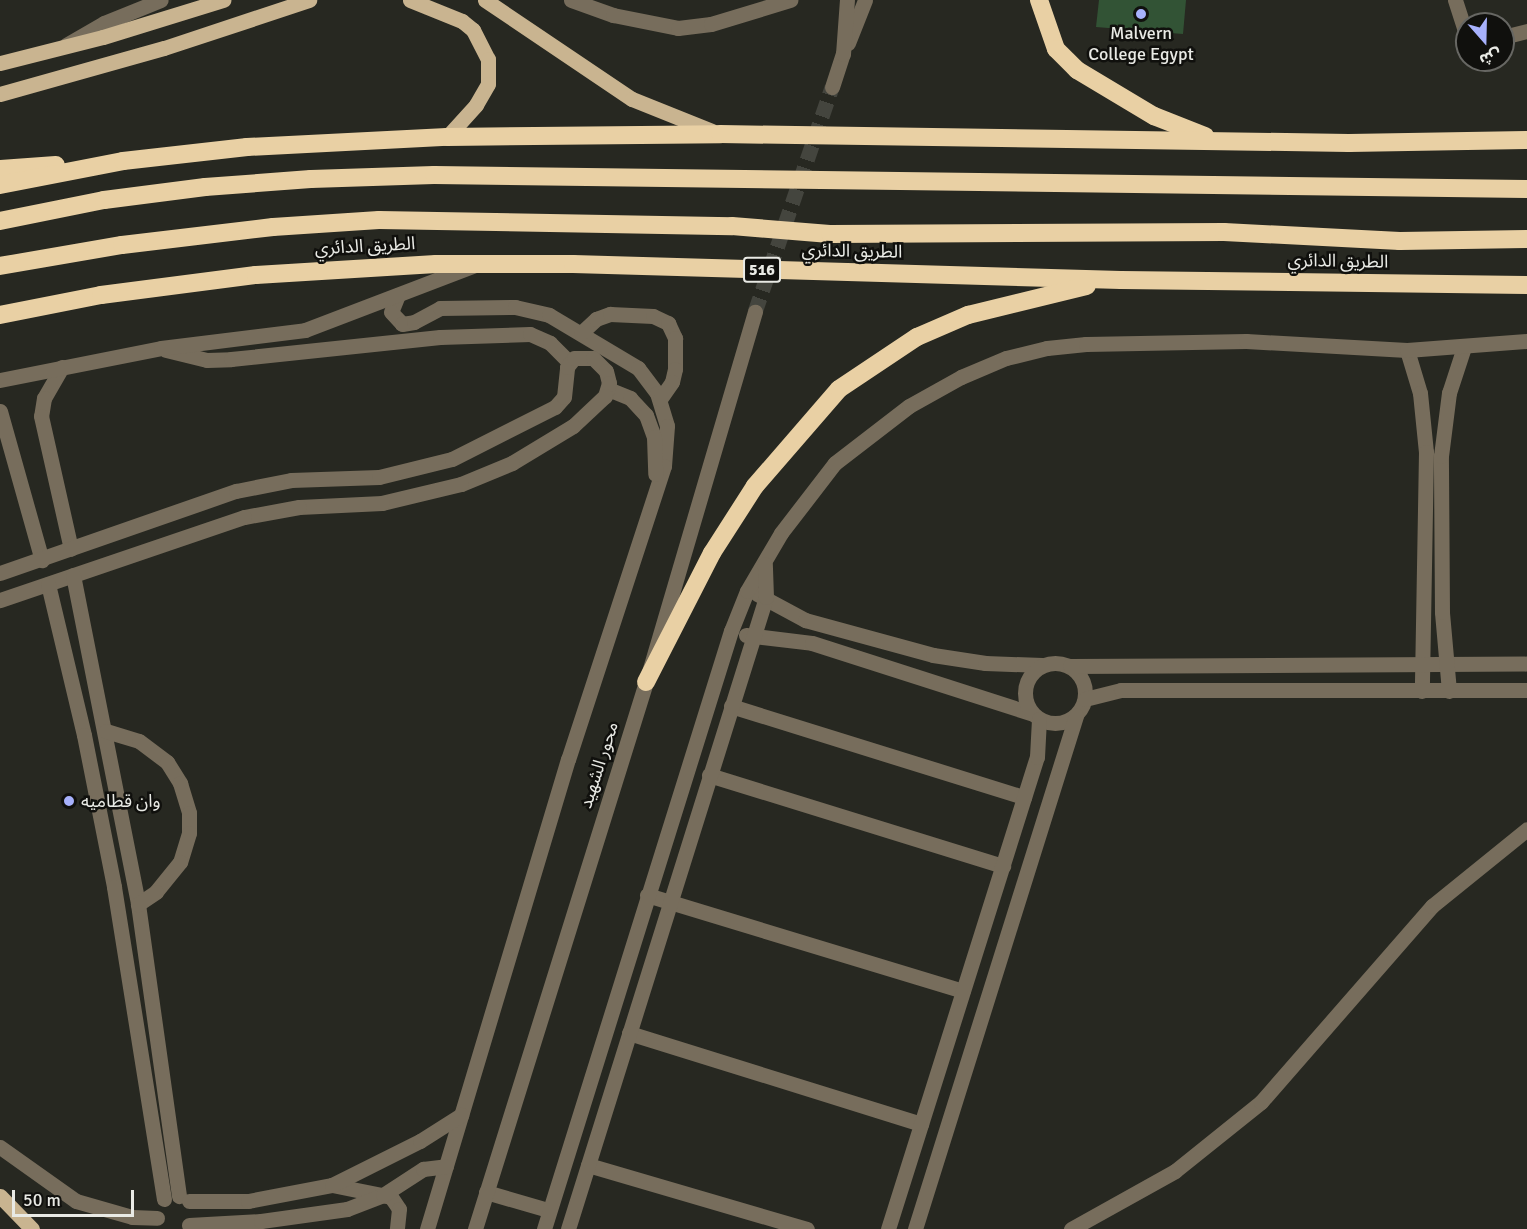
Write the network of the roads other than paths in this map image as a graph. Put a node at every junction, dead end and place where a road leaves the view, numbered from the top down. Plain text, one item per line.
1 (161, 0) edge
2 (223, 0) edge
3 (309, 0) edge
4 (410, 0) edge
5 (485, 0) edge
6 (571, 0) edge
7 (790, 0) edge
8 (848, 0) edge
9 (865, 0) edge
10 (1039, 0) edge
11 (771, 3) edge
12 (62, 48) junction
13 (843, 54) junction
14 (0, 63) edge
15 (832, 87) tunnel mouth
16 (0, 94) edge
17 (720, 134) junction
18 (447, 137) junction
19 (1215, 140) junction
20 (1527, 140) edge
21 (123, 161) junction
22 (0, 169) edge
23 (0, 185) edge
24 (1527, 189) edge
25 (0, 221) edge
26 (1527, 239) edge
27 (477, 264) junction
28 (0, 266) edge
29 (1121, 280) junction
30 (1527, 285) edge
31 (398, 295) junction
32 (755, 312) tunnel mouth
33 (0, 315) edge
34 (567, 324) junction
35 (581, 333) junction
36 (1527, 341) edge
37 (550, 343) junction
38 (1464, 347) junction
39 (161, 348) junction
40 (1407, 350) junction
41 (569, 362) junction
42 (62, 367) junction
43 (0, 380) edge
44 (608, 389) junction
45 (660, 399) junction
46 (0, 411) edge
47 (653, 495) junction
48 (71, 549) junction
49 (42, 560) junction
50 (765, 564) junction
51 (0, 573) edge
52 (73, 575) junction
53 (48, 584) junction
54 (747, 591) junction
55 (766, 597) junction
56 (0, 600) edge
57 (731, 631) junction
58 (752, 638) junction
59 (1421, 664) junction
60 (1527, 664) edge
61 (1042, 665) junction
62 (1448, 665) junction
63 (1071, 666) junction
64 (646, 682) junction
65 (1527, 690) edge
66 (1422, 691) junction
67 (1449, 691) junction
68 (1085, 699) junction
69 (731, 705) junction
70 (1076, 716) junction
71 (1036, 717) junction
72 (106, 731) junction
73 (709, 775) junction
74 (1024, 797) junction
75 (1527, 829) edge
76 (1003, 866) junction
77 (647, 895) junction
78 (670, 902) junction
79 (138, 904) junction
80 (963, 991) junction
81 (155, 1020) junction
82 (136, 1023) junction
83 (629, 1034) junction
84 (461, 1115) junction
85 (921, 1124) junction
86 (0, 1147) edge
87 (588, 1165) junction
88 (446, 1166) junction
89 (332, 1185) junction
90 (486, 1192) junction
91 (383, 1195) junction
92 (0, 1196) edge
93 (177, 1199) junction
94 (548, 1210) junction
95 (160, 1225) edge
96 (187, 1227) edge
97 (32, 1229) edge
98 (397, 1229) edge
99 (428, 1229) edge
100 (475, 1229) edge
101 (544, 1229) edge
102 (568, 1229) edge
103 (807, 1229) edge
104 (888, 1229) edge
105 (915, 1229) edge
106 (1071, 1229) edge

1 - 12 street
2 - 12 main road
3 - 16 main road
4 - 18 main road
5 - 17 main road
6 - 11 street
7 - 11 street
8 - 13 street
9 - 13 street
10 - 19 highway
12 - 14 main road
13 - 15 street
17 - 18 highway
17 - 19 highway
18 - 21 highway
19 - 20 highway
21 - 22 highway
21 - 23 highway
24 - 25 highway
26 - 28 highway, الطريق الدائري
27 - 29 highway, الطريق الدائري / 516
27 - 31 street
27 - 33 highway, الطريق الدائري / 516
29 - 30 highway, الطريق الدائري / 516
29 - 64 highway
31 - 34 street
31 - 39 street
32 - 64 street, محور الشهيد
34 - 35 street
34 - 37 street
35 - 45 street
35 - 45 street
36 - 38 street
37 - 39 street
37 - 41 street
38 - 40 street
38 - 62 street
39 - 42 street
40 - 50 street
40 - 59 street
41 - 44 street
41 - 48 street
42 - 43 street
42 - 48 street
44 - 47 street
44 - 52 street
45 - 47 street
46 - 49 street
47 - 84 street
48 - 49 street
49 - 51 street
50 - 54 street
50 - 55 street
52 - 53 street
52 - 72 street
53 - 56 street
53 - 82 street
54 - 55 street
54 - 57 street
55 - 58 street
55 - 61 street
57 - 58 street
57 - 77 street
58 - 69 street
58 - 71 street
59 - 62 street
59 - 63 street
59 - 66 street
60 - 62 street
61 - 63 street
61 - 71 street
62 - 67 street
63 - 68 street
64 - 90 street, محور الشهيد
65 - 67 street
66 - 67 street
66 - 68 street
68 - 70 street
69 - 73 street
69 - 74 street
70 - 71 street
70 - 105 street
71 - 74 street
72 - 79 street
72 - 79 street
73 - 76 street
73 - 78 street
74 - 76 street
75 - 106 street
76 - 80 street
77 - 78 street
77 - 94 street
78 - 80 street
78 - 83 street
79 - 81 street
80 - 85 street
81 - 82 street
81 - 93 street
82 - 93 street
83 - 85 street
83 - 87 street
84 - 88 street
84 - 89 street
85 - 104 street
86 - 95 street
87 - 102 street
87 - 103 street
88 - 91 street
88 - 99 street
89 - 91 street
89 - 93 street
90 - 94 street
90 - 100 street, محور الشهيد
91 - 96 street
91 - 98 street
92 - 97 main road
93 - 95 street
93 - 96 street
94 - 101 street

